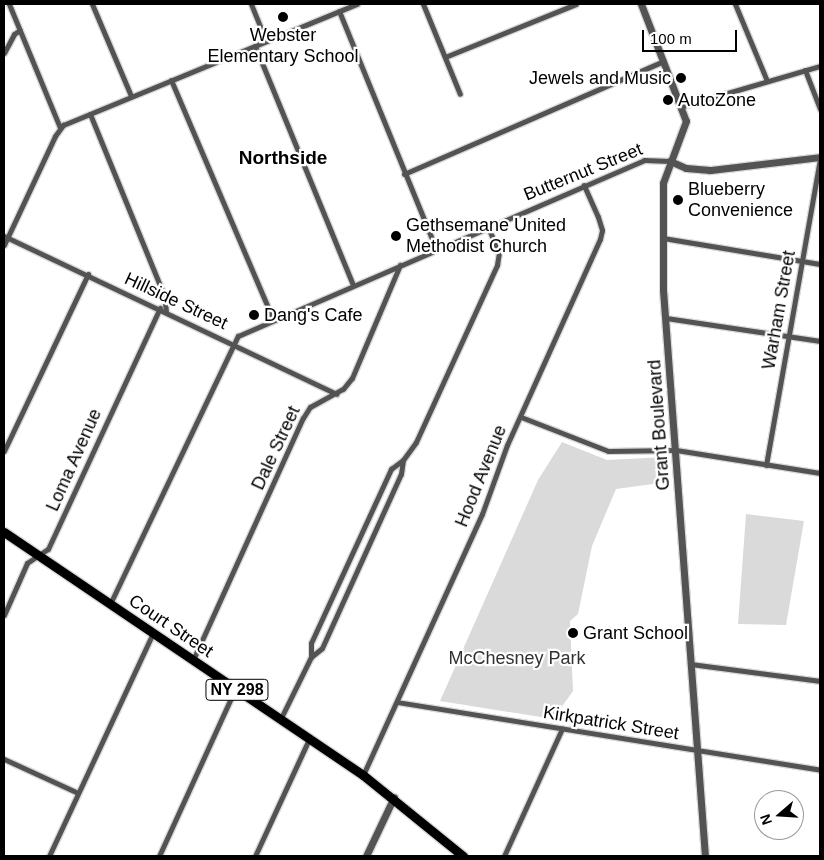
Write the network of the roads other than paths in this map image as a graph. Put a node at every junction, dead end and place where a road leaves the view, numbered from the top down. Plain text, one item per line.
1 (9, 4) edge
2 (92, 4) edge
3 (251, 4) edge
4 (356, 4) edge
5 (423, 4) edge
6 (576, 4) edge
7 (641, 4) edge
8 (735, 4) edge
9 (339, 11) junction
10 (20, 30) junction
11 (266, 41) junction
12 (255, 46) junction
13 (4, 53) edge
14 (445, 57) junction
15 (665, 60) junction
16 (820, 66) edge
17 (805, 70) junction
18 (171, 80) junction
19 (767, 81) junction
20 (460, 94) dead end
21 (131, 96) junction
22 (683, 106) junction
23 (820, 109) edge
24 (90, 114) junction
25 (60, 128) junction
26 (820, 159) edge
27 (670, 161) junction
28 (404, 174) junction
29 (584, 185) junction
30 (488, 227) junction
31 (6, 237) edge
32 (663, 238) junction
33 (4, 245) edge
34 (436, 249) junction
35 (802, 261) junction
36 (400, 264) junction
37 (820, 264) edge
38 (88, 274) junction
39 (353, 284) junction
40 (160, 308) junction
41 (166, 311) junction
42 (666, 318) junction
43 (273, 319) junction
44 (789, 336) junction
45 (820, 342) edge
46 (233, 343) junction
47 (336, 394) junction
48 (521, 417) junction
49 (676, 450) junction
50 (4, 451) edge
51 (403, 460) junction
52 (766, 464) junction
53 (820, 473) edge
54 (4, 532) edge
55 (38, 556) junction
56 (110, 605) junction
57 (4, 615) edge
58 (153, 633) junction
59 (310, 657) junction
60 (193, 660) junction
61 (691, 664) junction
62 (820, 681) edge
63 (235, 689) junction
64 (397, 702) junction
65 (280, 720) junction
66 (562, 729) junction
67 (309, 739) junction
68 (698, 751) junction
69 (4, 759) edge
70 (820, 770) edge
71 (363, 775) junction
72 (78, 793) junction
73 (394, 798) junction
74 (49, 856) edge
75 (159, 856) edge
76 (255, 856) edge
77 (366, 856) edge
78 (463, 856) edge
79 (504, 856) edge
80 (705, 856) edge

1 - 10 street
2 - 21 street
3 - 11 street
4 - 9 street
5 - 14 street
6 - 14 street
7 - 15 street, Grant Boulevard
8 - 19 street
9 - 11 street
9 - 28 street
10 - 13 street
10 - 25 street
11 - 12 street
12 - 18 street
12 - 39 street
14 - 20 street
15 - 22 street, Grant Boulevard
15 - 28 street
16 - 17 street
17 - 19 street
17 - 23 street
18 - 21 street
18 - 43 street
19 - 22 street
21 - 24 street
22 - 27 street, Grant Boulevard
24 - 25 street
24 - 41 street
25 - 31 street
26 - 27 street, Butternut Street
26 - 35 street, Warham Street
27 - 29 street, Butternut Street
27 - 32 street, Grant Boulevard
28 - 34 street
29 - 30 street, Butternut Street
29 - 48 street, Hood Avenue
30 - 34 street, Butternut Street
30 - 51 street
31 - 33 street
31 - 38 street, Hillside Street
32 - 35 street
32 - 42 street, Grant Boulevard
34 - 36 street, Butternut Street
35 - 37 street
35 - 44 street, Warham Street
36 - 39 street, Butternut Street
36 - 47 street, Dale Street
38 - 40 street, Hillside Street
38 - 50 street
39 - 43 street, Butternut Street
40 - 41 street, Hillside Street
40 - 55 street, Loma Avenue
41 - 46 street, Hillside Street
42 - 44 street
42 - 49 street, Grant Boulevard
43 - 46 street, Butternut Street
44 - 45 street
44 - 52 street, Warham Street
46 - 47 street, Hillside Street
46 - 56 street
47 - 60 street, Dale Street
48 - 49 street
48 - 64 street, Hood Avenue
49 - 52 street
49 - 61 street, Grant Boulevard
51 - 59 street
51 - 59 street
52 - 53 street
54 - 55 main road, Court Street / NY 298
55 - 56 main road, Court Street / NY 298
55 - 57 street, Loma Avenue
56 - 58 main road, Court Street / NY 298
58 - 60 main road, Court Street / NY 298
58 - 72 street
59 - 65 street
60 - 63 main road, Court Street / NY 298
61 - 62 street
61 - 68 street, Grant Boulevard
63 - 65 main road, Court Street / NY 298
63 - 75 street
64 - 66 street, Kirkpatrick Street
64 - 71 street, Hood Avenue
65 - 67 main road, Court Street / NY 298
66 - 68 street, Kirkpatrick Street
66 - 79 street
67 - 71 main road, Court Street / NY 298
67 - 76 street
68 - 70 street, Kirkpatrick Street
68 - 80 street, Grant Boulevard
69 - 72 street
71 - 73 main road, Court Street / NY 298
72 - 74 street
73 - 77 street
73 - 78 main road, Court Street / NY 298

